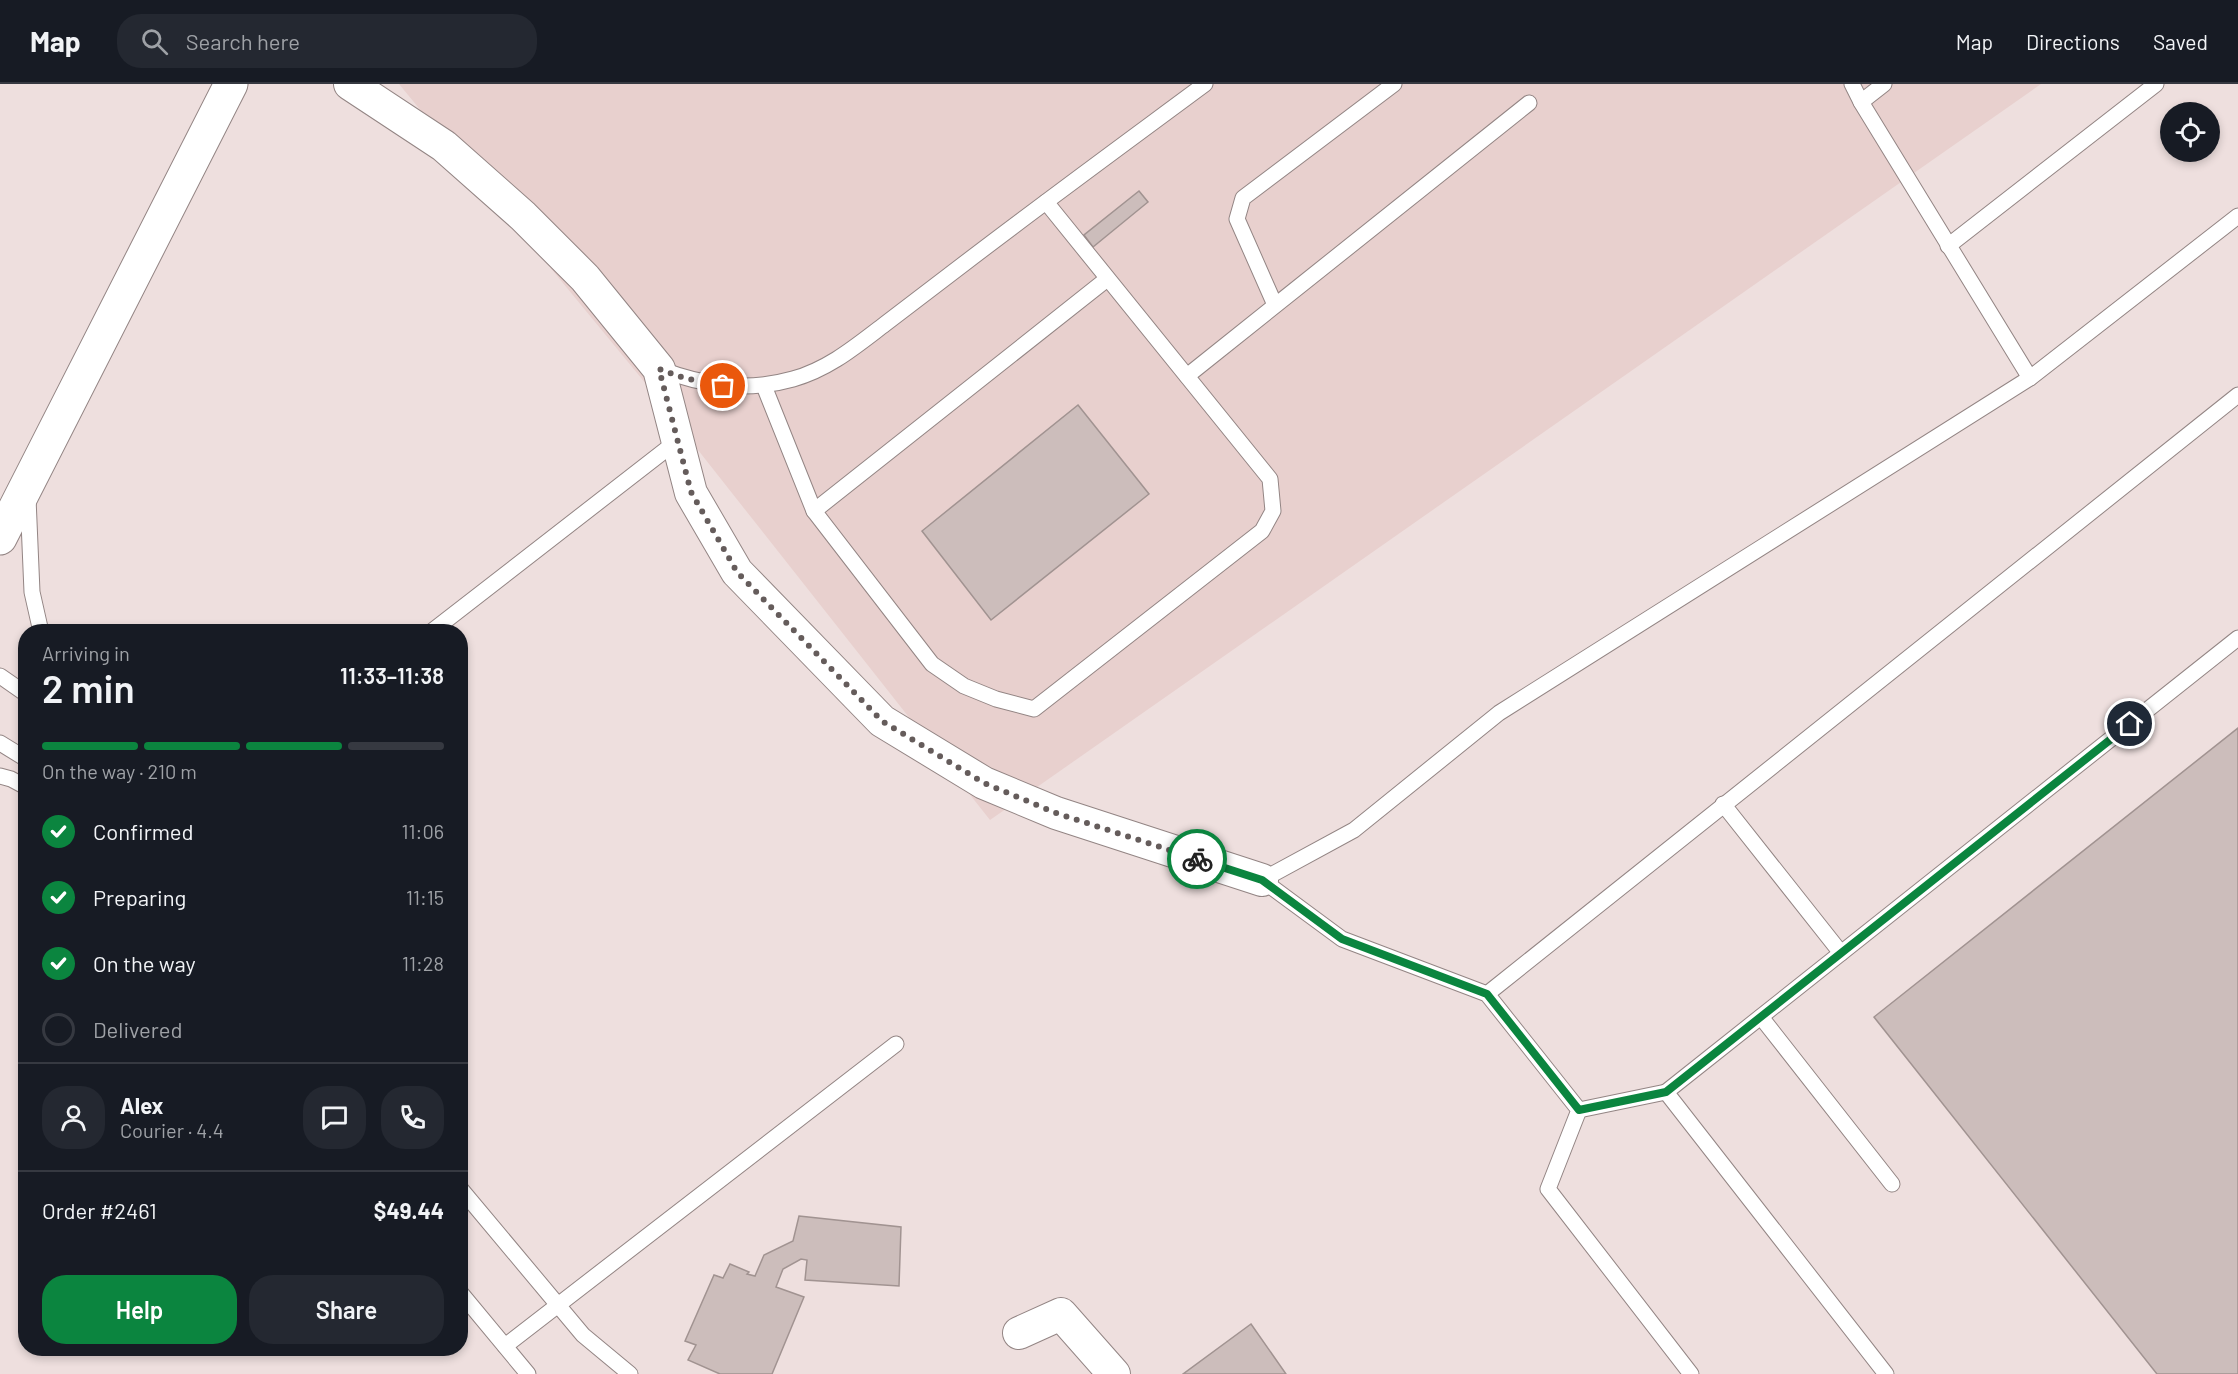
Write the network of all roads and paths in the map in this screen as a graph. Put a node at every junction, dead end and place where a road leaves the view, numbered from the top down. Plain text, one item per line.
1 (231, 84) edge
2 (350, 84) edge
3 (1205, 84) edge
4 (1394, 84) edge
5 (1852, 84) edge
6 (1884, 84) edge
7 (2156, 84) edge
8 (1861, 102) junction
9 (1529, 103) dead end
10 (1046, 202) junction
11 (2238, 216) edge
12 (1948, 246) junction
13 (1107, 279) junction
14 (1275, 305) junction
15 (659, 369) junction
16 (1187, 376) junction
17 (2030, 378) junction
18 (764, 386) junction
19 (2238, 394) edge
20 (677, 441) junction
21 (27, 487) junction
22 (814, 512) junction
23 (0, 538) edge
24 (39, 624) edge
25 (441, 624) edge
26 (2238, 638) edge
27 (0, 676) edge
28 (18, 688) edge
29 (0, 743) edge
30 (18, 754) edge
31 (0, 777) edge
32 (18, 783) edge
33 (1723, 804) junction
34 (1262, 880) junction
35 (1841, 953) junction
36 (1487, 994) junction
37 (1761, 1017) junction
38 (896, 1044) dead end
39 (1666, 1092) junction
40 (1579, 1110) junction
41 (1892, 1184) dead end
42 (468, 1198) edge
43 (468, 1302) edge
44 (559, 1306) junction
45 (1019, 1333) dead end
46 (505, 1346) junction
47 (528, 1374) edge
48 (630, 1374) edge
49 (1114, 1374) edge
50 (1690, 1374) edge
51 (1886, 1374) edge

1 - 21 main road
2 - 15 street
3 - 10 lane
4 - 14 lane
5 - 8 lane
6 - 8 lane
7 - 12 lane
8 - 12 lane
9 - 14 lane
10 - 13 lane
10 - 18 lane
11 - 17 lane
12 - 17 lane
13 - 16 lane
13 - 22 lane
14 - 16 lane
15 - 18 lane
15 - 20 street
16 - 22 lane
17 - 34 lane
18 - 22 lane
19 - 33 lane
20 - 25 lane
20 - 34 street
21 - 23 main road
21 - 24 lane
26 - 35 lane
27 - 28 lane
29 - 30 lane
31 - 32 lane
33 - 35 lane
33 - 36 lane
34 - 36 lane
35 - 37 lane
36 - 40 lane
37 - 39 lane
37 - 41 lane
38 - 44 lane
39 - 40 lane
39 - 51 lane
40 - 50 lane
42 - 44 lane
43 - 46 lane
44 - 46 lane
44 - 48 lane
45 - 49 street
46 - 47 lane

